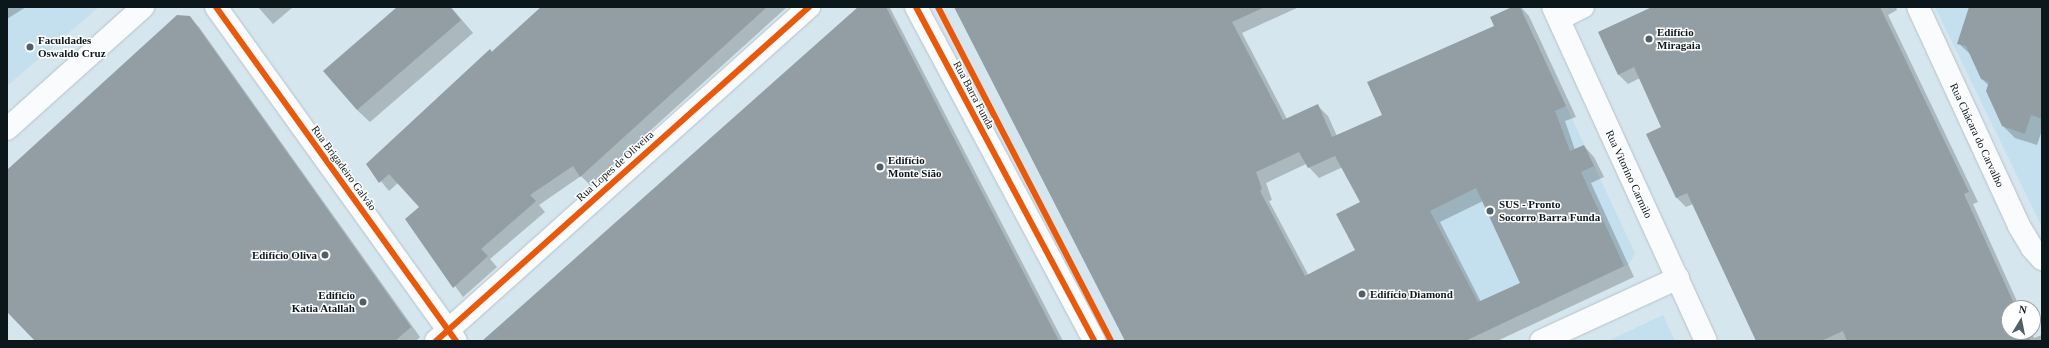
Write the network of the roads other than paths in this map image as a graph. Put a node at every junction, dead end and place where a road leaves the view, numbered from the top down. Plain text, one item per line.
1 (143, 7) edge
2 (216, 7) edge
3 (809, 7) edge
4 (916, 7) edge
5 (1583, 7) edge
6 (1918, 7) edge
7 (1556, 13) edge
8 (7, 129) edge
9 (2042, 259) edge
10 (1678, 278) junction
11 (447, 337) edge
12 (1094, 341) edge
13 (1541, 341) edge
14 (1706, 341) edge

1 - 8 street
2 - 11 street, Rua Brigadeiro Galvão
3 - 11 street, Rua Lopes de Oliveira
4 - 12 street, Rua Barra Funda
5 - 7 street
6 - 9 street, Rua Chácara do Carvalho
7 - 10 street, Rua Vitorino Carmilo
10 - 13 street
10 - 14 street, Rua Vitorino Carmilo

